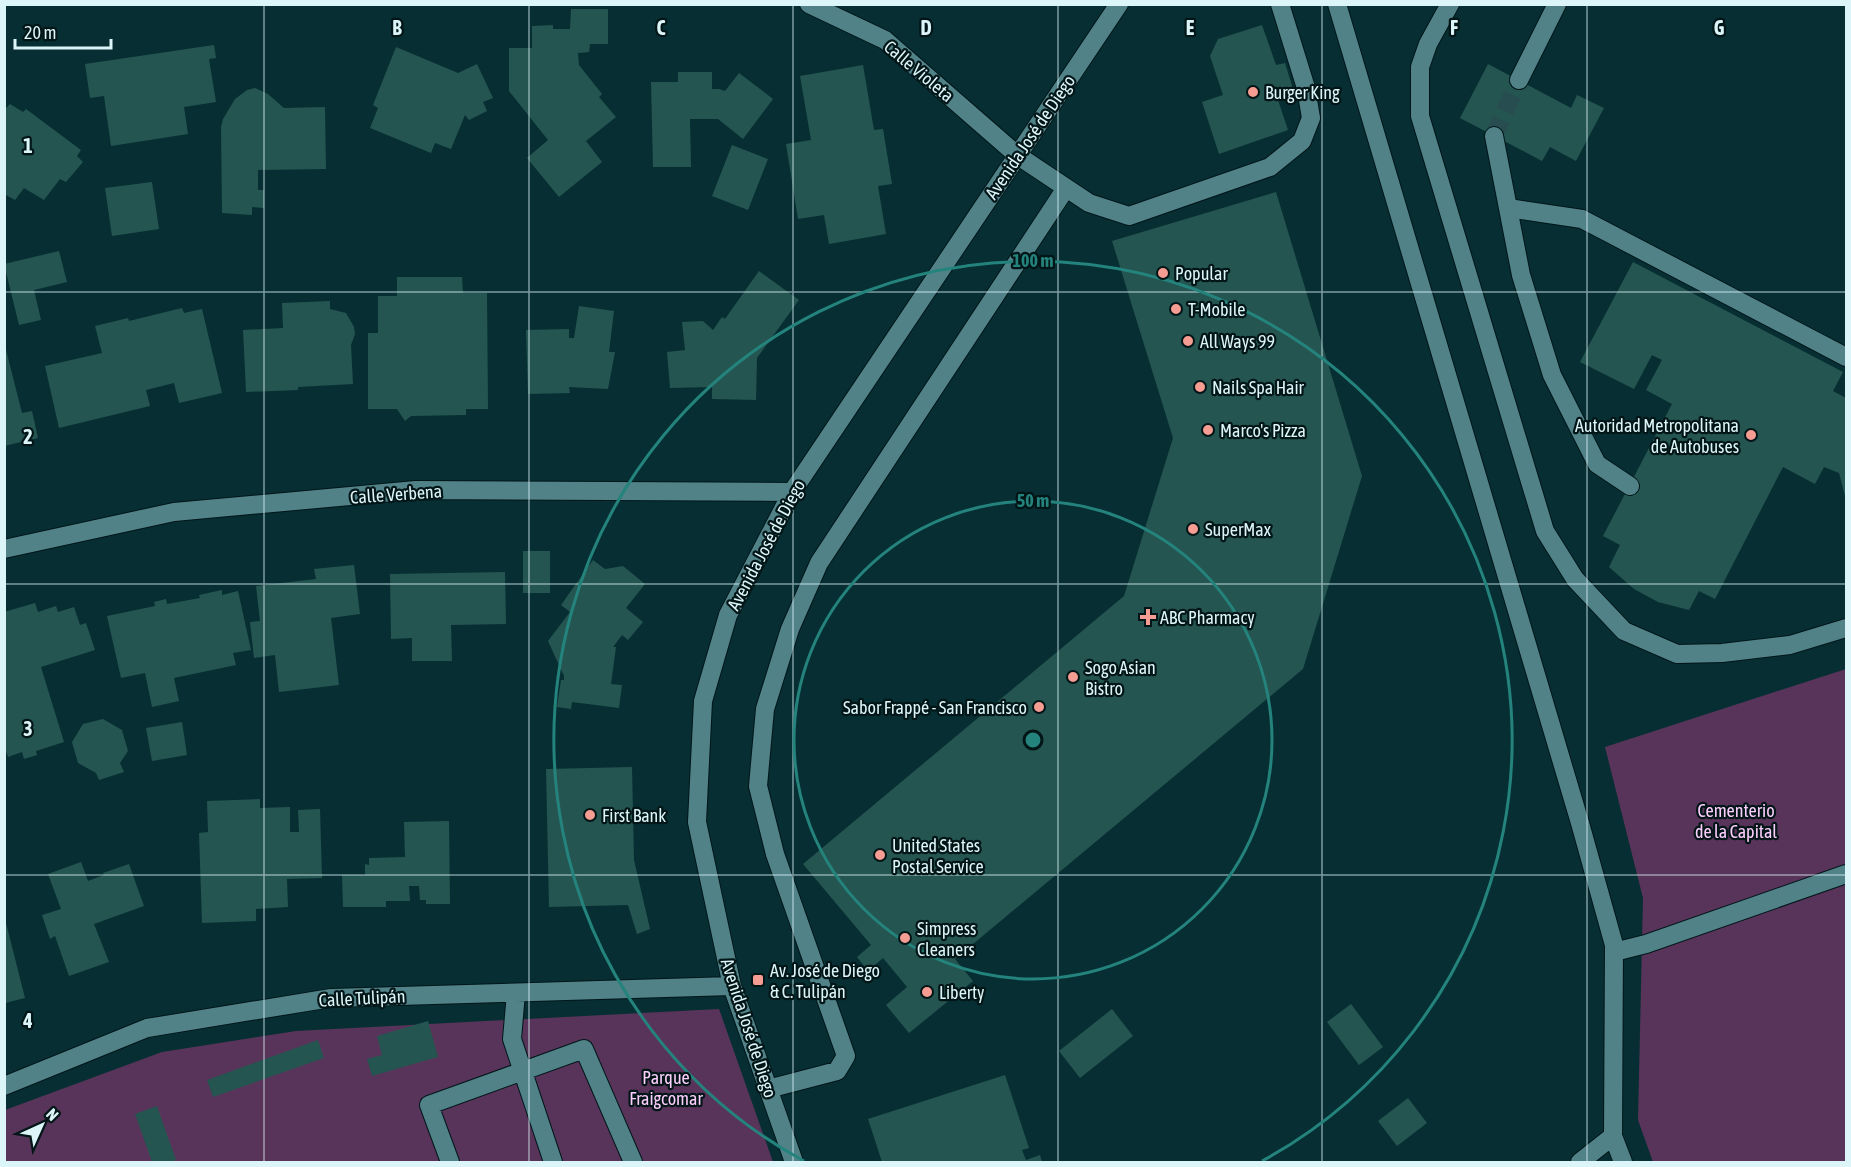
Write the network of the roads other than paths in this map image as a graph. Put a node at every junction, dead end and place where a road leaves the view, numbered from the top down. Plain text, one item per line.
1 (809, 4) edge
2 (1119, 4) edge
3 (1280, 4) edge
4 (1337, 4) edge
5 (1450, 4) edge
6 (1557, 4) edge
7 (1519, 80) tunnel mouth
8 (1494, 136) tunnel mouth
9 (1017, 155) junction
10 (1066, 188) junction
11 (1508, 208) junction
12 (1846, 357) edge
13 (1629, 486) dead end
14 (792, 492) junction
15 (4, 549) edge
16 (1846, 628) edge
17 (1846, 874) edge
18 (1614, 952) junction
19 (732, 986) junction
20 (516, 993) junction
21 (524, 1070) junction
22 (4, 1086) edge
23 (768, 1089) junction
24 (1613, 1136) junction
25 (450, 1162) edge
26 (553, 1162) edge
27 (633, 1162) edge
28 (794, 1162) edge
29 (1580, 1162) edge
30 (1623, 1162) edge

1 - 9 street, Calle Violeta
2 - 9 street, Avenida José de Diego
3 - 10 street, Calle Violeta
4 - 18 street
5 - 16 street
6 - 7 street
8 - 11 street
9 - 10 street, Calle Violeta
9 - 14 street, Avenida José de Diego
10 - 23 street
11 - 12 street
11 - 13 street
14 - 15 street, Calle Verbena
14 - 19 street, Avenida José de Diego
17 - 18 street
18 - 24 street
19 - 20 street, Calle Tulipán
19 - 23 street, Avenida José de Diego
20 - 21 street
20 - 22 street, Calle Tulipán
21 - 25 street
21 - 26 street
21 - 27 street
23 - 28 street, Avenida José de Diego
24 - 29 street
24 - 30 street

